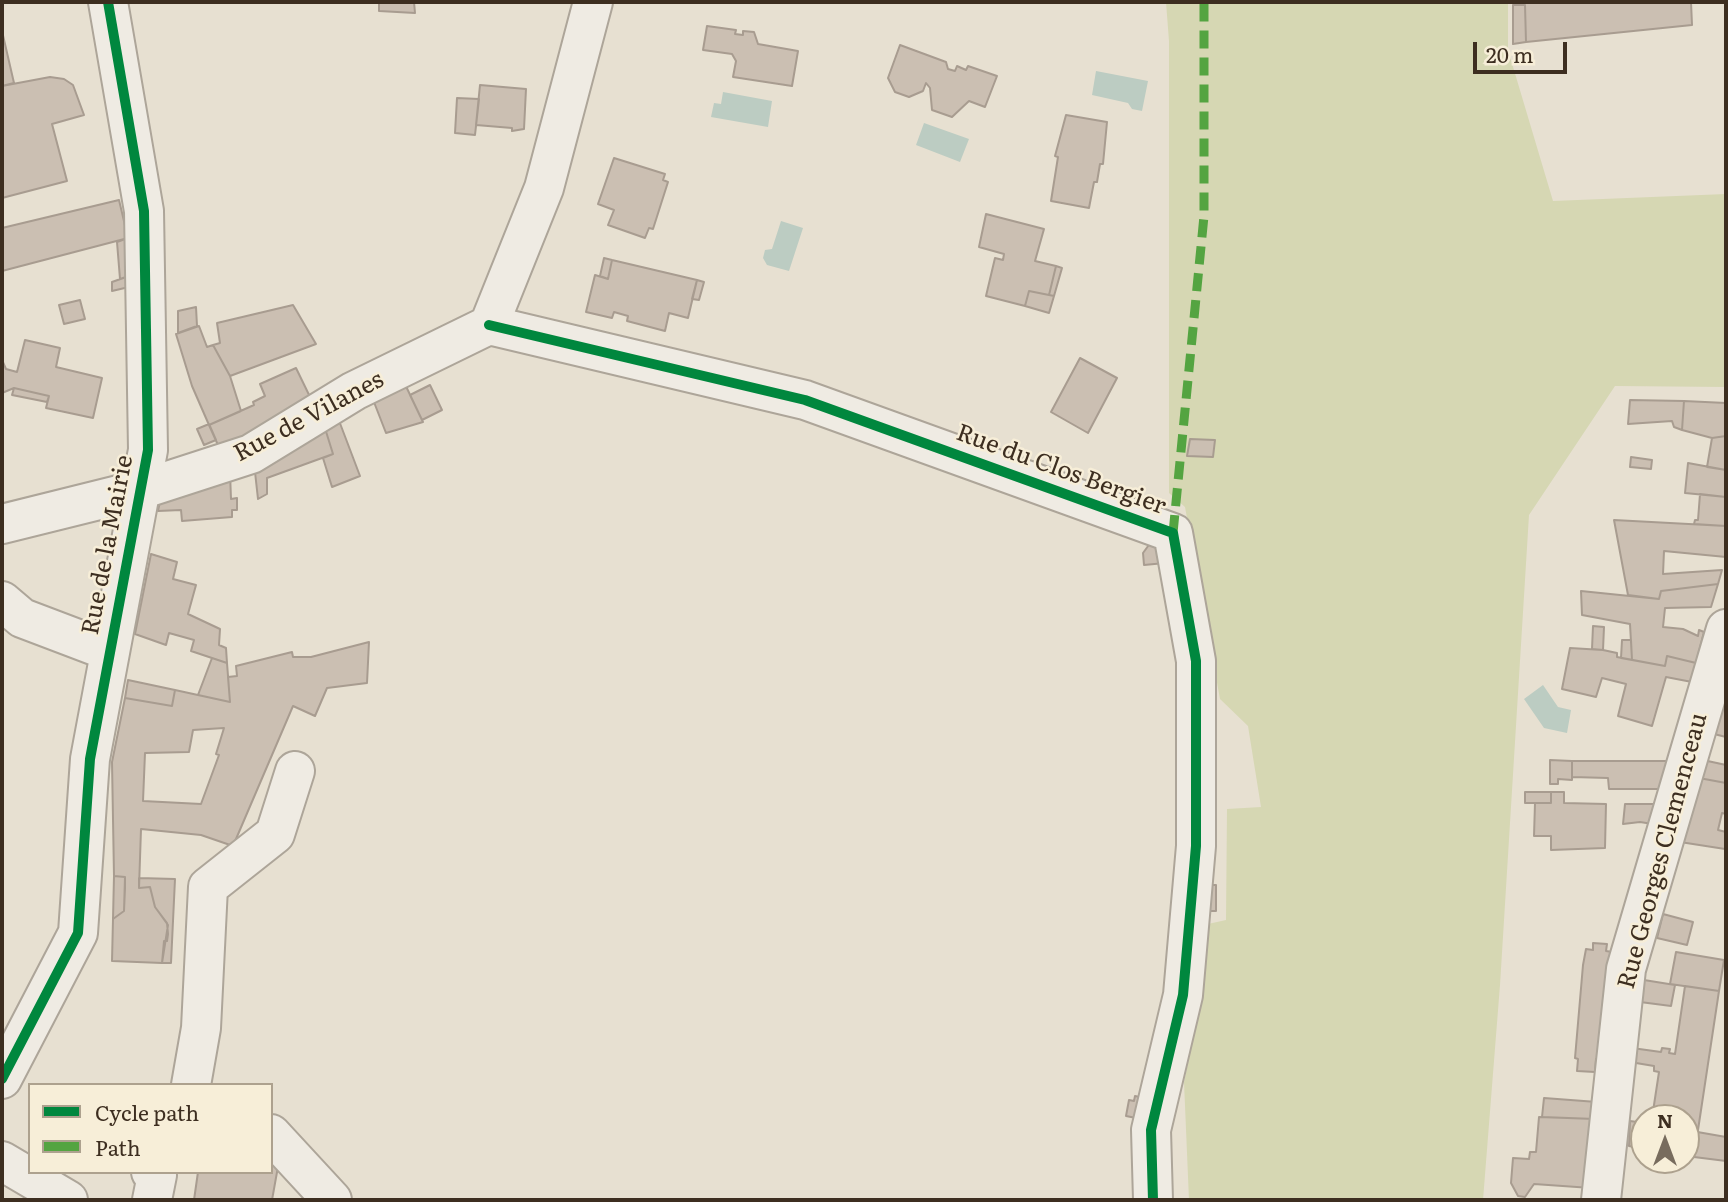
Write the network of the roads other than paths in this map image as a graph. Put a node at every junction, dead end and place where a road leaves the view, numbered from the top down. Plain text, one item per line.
1 (108, 2) edge
2 (593, 2) edge
3 (489, 325) junction
4 (143, 489) junction
5 (2, 524) edge
6 (2, 601) edge
7 (1726, 629) edge
8 (109, 651) junction
9 (295, 771) dead end
10 (2, 1079) edge
11 (191, 1083) edge
12 (273, 1135) edge
13 (2, 1161) edge
14 (68, 1200) edge
15 (332, 1200) edge
16 (1153, 1200) edge
17 (1601, 1200) edge

1 - 4 street, Rue de la Mairie
2 - 3 street
3 - 4 street, Rue de Vilanes
3 - 16 street, Rue du Clos Bergier
4 - 5 street, Rue de Vilanes
4 - 8 street, Rue de la Mairie
6 - 8 street
7 - 17 street, Rue Georges Clemenceau
8 - 10 street, Rue de la Mairie
9 - 11 street
12 - 15 street
13 - 14 street

